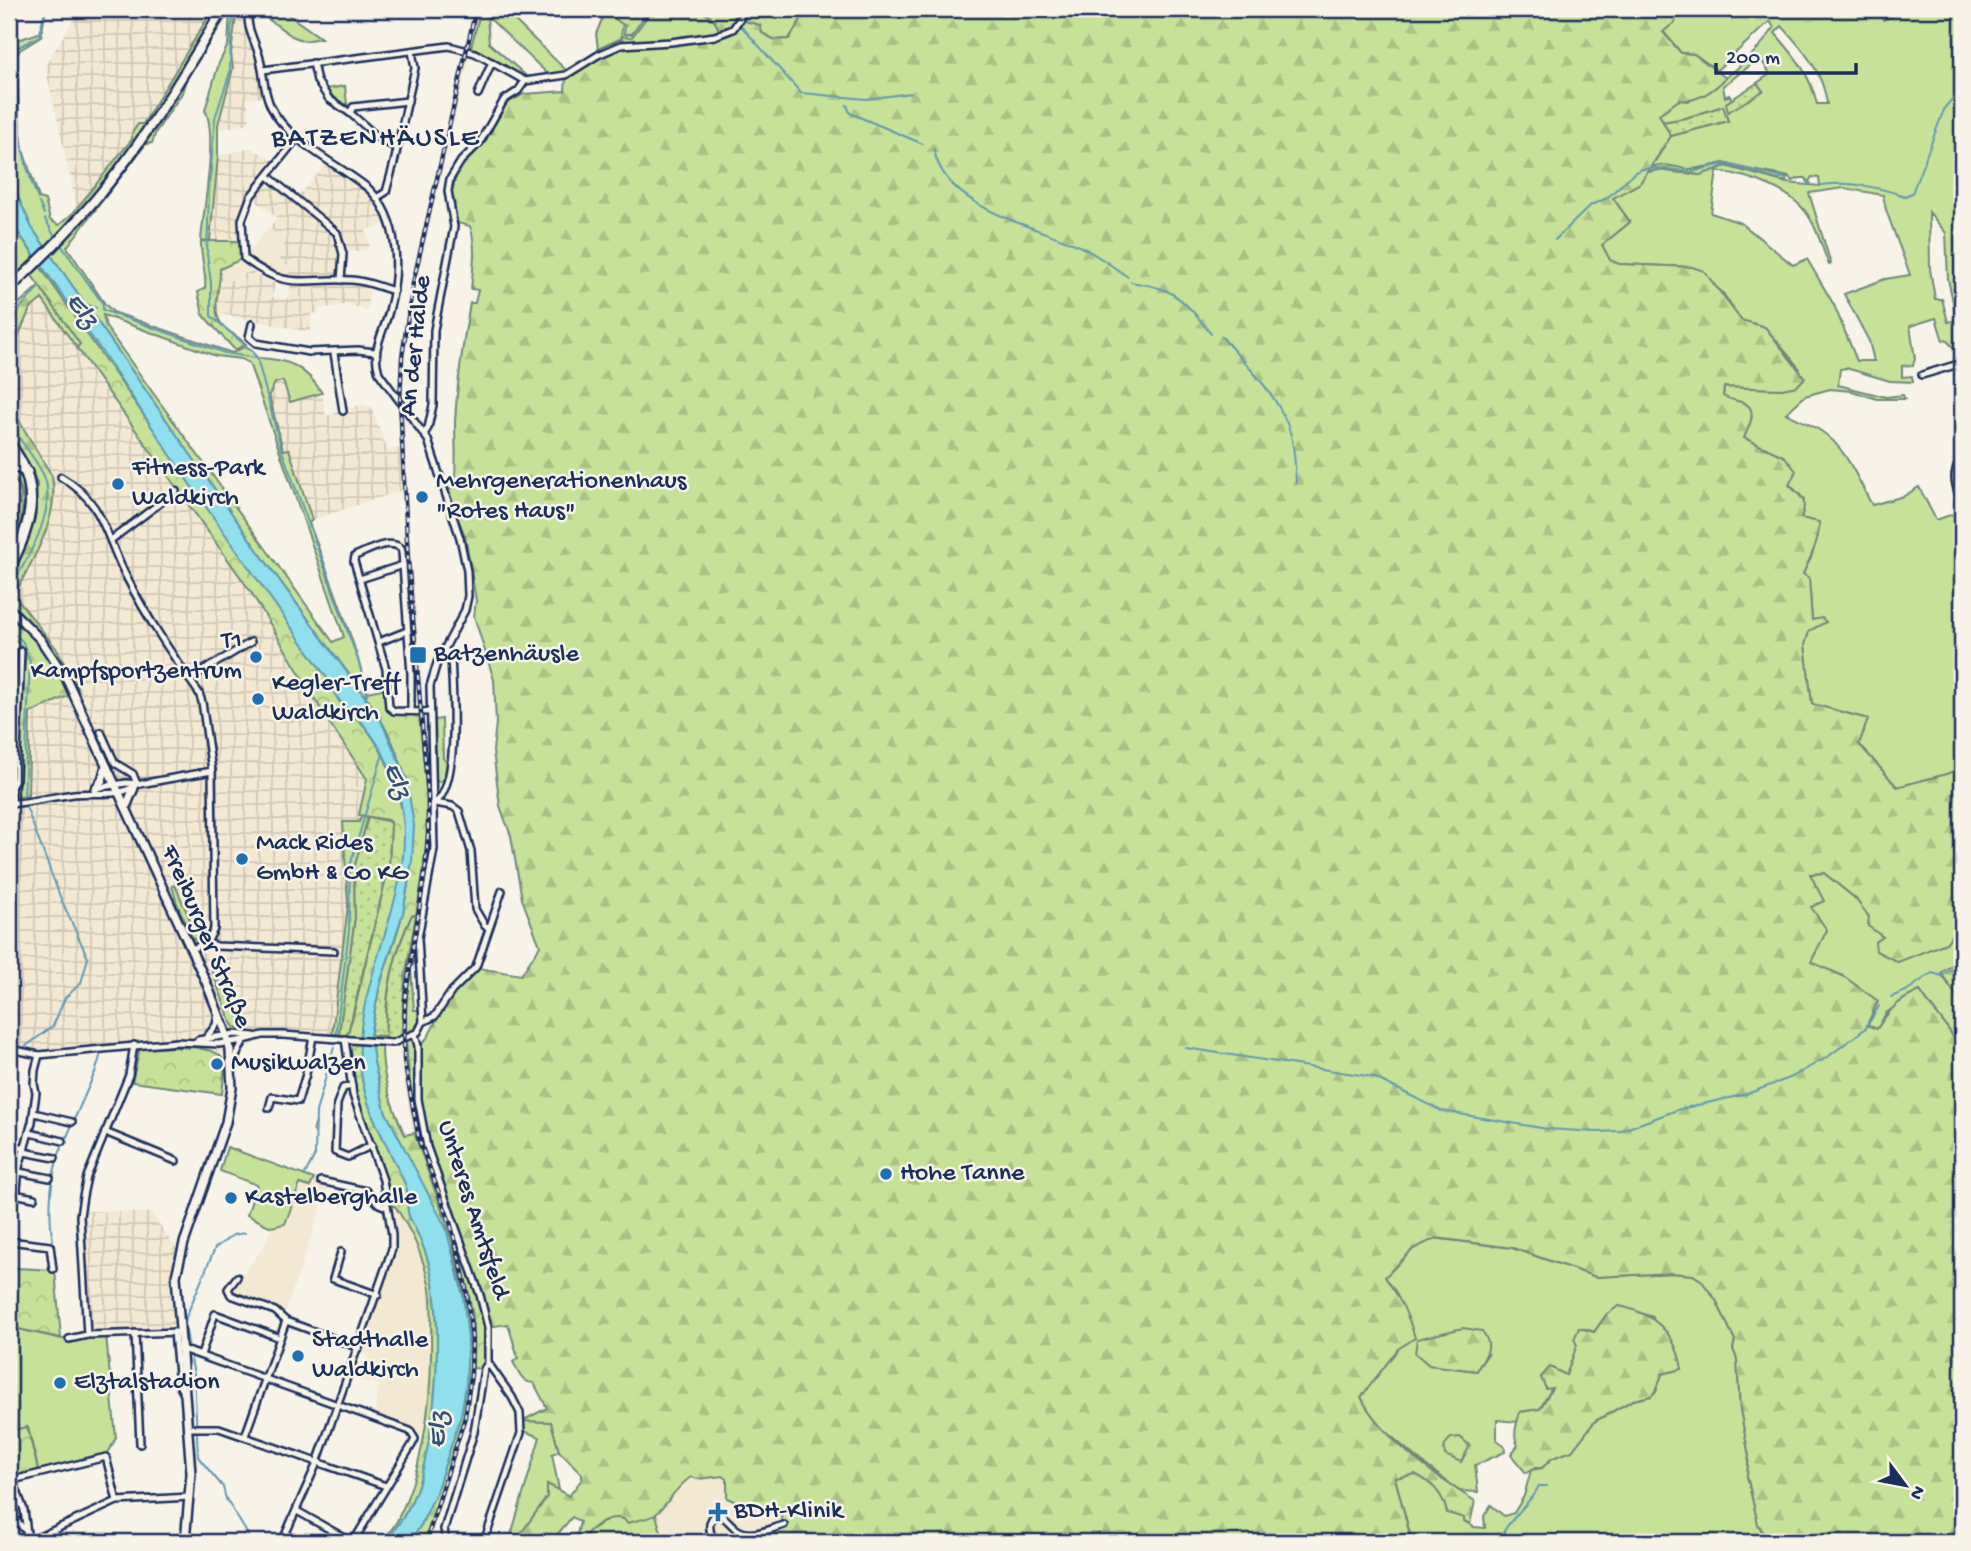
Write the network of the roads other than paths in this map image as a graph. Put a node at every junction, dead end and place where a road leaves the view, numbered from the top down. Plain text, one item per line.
1 (223, 9) edge
2 (249, 9) edge
3 (746, 9) edge
4 (412, 51) junction
5 (492, 62) junction
6 (313, 63) junction
7 (263, 70) junction
8 (525, 80) junction
9 (478, 94) dead end
10 (408, 101) junction
11 (350, 113) junction
12 (298, 137) junction
13 (397, 148) junction
14 (268, 176) junction
15 (378, 197) junction
16 (341, 280) junction
17 (9, 289) edge
18 (394, 291) junction
19 (252, 324) dead end
20 (375, 352) junction
21 (334, 353) junction
22 (1962, 363) edge
23 (1922, 375) dead end
24 (343, 411) dead end
25 (425, 434) junction
26 (9, 444) edge
27 (1962, 458) edge
28 (9, 463) edge
29 (27, 472) junction
30 (61, 477) dead end
31 (176, 491) dead end
32 (1960, 499) dead end
33 (111, 540) junction
34 (402, 565) junction
35 (9, 568) edge
36 (360, 579) junction
37 (9, 608) edge
38 (407, 631) junction
39 (251, 642) dead end
40 (379, 642) junction
41 (444, 650) junction
42 (21, 651) dead end
43 (189, 679) junction
44 (411, 711) junction
45 (429, 712) junction
46 (101, 732) dead end
47 (106, 766) junction
48 (212, 771) junction
49 (136, 786) junction
50 (117, 788) junction
51 (93, 790) junction
52 (435, 803) junction
53 (10, 804) edge
54 (125, 807) junction
55 (502, 891) dead end
56 (489, 927) junction
57 (206, 943) junction
58 (191, 949) junction
59 (334, 951) dead end
60 (219, 1011) junction
61 (423, 1022) junction
62 (415, 1035) junction
63 (256, 1036) junction
64 (313, 1037) junction
65 (206, 1038) junction
66 (228, 1039) junction
67 (348, 1039) junction
68 (244, 1040) junction
69 (195, 1041) junction
70 (134, 1045) junction
71 (12, 1050) edge
72 (39, 1055) junction
73 (232, 1065) junction
74 (352, 1086) junction
75 (269, 1108) dead end
76 (34, 1112) junction
77 (72, 1122) dead end
78 (105, 1132) junction
79 (30, 1133) junction
80 (63, 1141) dead end
81 (9, 1145) edge
82 (372, 1145) junction
83 (24, 1150) junction
84 (55, 1158) dead end
85 (176, 1161) dead end
86 (19, 1172) junction
87 (50, 1178) dead end
88 (321, 1181) dead end
89 (12, 1193) edge
90 (34, 1198) dead end
91 (387, 1207) junction
92 (9, 1217) edge
93 (9, 1241) edge
94 (341, 1252) dead end
95 (53, 1269) dead end
96 (237, 1277) dead end
97 (378, 1295) junction
98 (286, 1321) junction
99 (177, 1332) junction
100 (135, 1333) junction
101 (88, 1335) junction
102 (280, 1338) junction
103 (69, 1339) dead end
104 (359, 1348) junction
105 (185, 1349) junction
106 (198, 1354) junction
107 (488, 1363) junction
108 (266, 1380) junction
109 (186, 1395) junction
110 (338, 1406) junction
111 (191, 1427) junction
112 (245, 1436) junction
113 (140, 1444) dead end
114 (317, 1463) junction
115 (386, 1486) junction
116 (190, 1497) junction
117 (117, 1501) junction
118 (297, 1511) junction
119 (9, 1513) edge
120 (784, 1525) dead end
121 (27, 1533) junction
122 (31, 1541) edge
123 (185, 1542) edge
124 (282, 1542) edge
125 (353, 1542) edge
126 (446, 1542) edge
127 (484, 1542) edge
128 (715, 1542) edge

1 - 17 main road
2 - 7 street
3 - 8 street
4 - 5 street
4 - 6 street
4 - 10 street
5 - 8 street
5 - 9 street
6 - 7 street
6 - 11 street
7 - 12 street
8 - 25 street, An der Halde
10 - 11 street
10 - 13 street
11 - 13 street
12 - 14 street
12 - 15 street
13 - 15 street
14 - 16 street
14 - 16 street
15 - 18 street
16 - 18 street
18 - 20 street
19 - 21 street
20 - 21 street
20 - 25 street
21 - 24 street
22 - 23 street
25 - 41 street
26 - 29 highway
27 - 32 street
28 - 29 highway
29 - 35 highway
30 - 33 street
31 - 33 street
33 - 43 street
34 - 36 street
34 - 36 street
34 - 38 street
36 - 40 street
37 - 47 street, Freiburger Straße
38 - 40 street
38 - 44 street
39 - 43 street
40 - 44 street
41 - 45 street
41 - 52 street
42 - 53 street
43 - 48 street
44 - 45 street
45 - 52 street
46 - 49 street
47 - 50 street, Freiburger Straße
47 - 51 street
48 - 49 street
48 - 57 street
49 - 50 street
49 - 54 street
50 - 51 street
50 - 54 street, Freiburger Straße
51 - 53 street
52 - 56 street
52 - 61 street
54 - 58 street, Freiburger Straße
55 - 56 street
56 - 61 street
57 - 58 street
57 - 59 street
58 - 60 street, Freiburger Straße
60 - 65 street
60 - 66 street, Freiburger Straße
61 - 62 street
62 - 67 street
62 - 107 street, Unteres Amtsfeld
63 - 64 street
63 - 66 street
63 - 68 street
64 - 67 street
64 - 75 street
65 - 66 street
65 - 69 street
66 - 68 street
66 - 69 street
66 - 73 street, Freiburger Straße
67 - 74 street
68 - 73 street
69 - 70 street
70 - 72 street
70 - 78 street
71 - 72 street
72 - 76 street
73 - 99 street, Freiburger Straße
74 - 82 street
74 - 82 street
76 - 77 street
76 - 79 street
78 - 85 street
78 - 101 street
79 - 80 street
79 - 83 street
81 - 83 street
82 - 91 street
83 - 84 street
83 - 86 street
86 - 87 street
86 - 89 street
88 - 91 street
89 - 90 street
89 - 92 street
91 - 97 street
93 - 95 street
94 - 97 street
96 - 98 street
97 - 104 street
98 - 102 street
98 - 104 street
99 - 100 street
99 - 105 street, Freiburger Straße
99 - 109 street, Freiburger Straße
100 - 101 street
100 - 113 street
101 - 103 street
102 - 106 street
102 - 108 street
104 - 110 street
105 - 106 street
105 - 109 street, Freiburger Straße
106 - 108 street
107 - 126 street, Unteres Amtsfeld
107 - 127 street
108 - 110 street
108 - 112 street
109 - 111 street, Freiburger Straße
110 - 114 street
110 - 115 street
111 - 112 street
111 - 116 street, Freiburger Straße
112 - 114 street
114 - 115 street
114 - 118 street
115 - 125 street
116 - 117 street
116 - 123 street, Freiburger Straße
117 - 121 street
117 - 122 street
118 - 124 street
118 - 125 street
119 - 121 street
120 - 128 street
121 - 122 street

